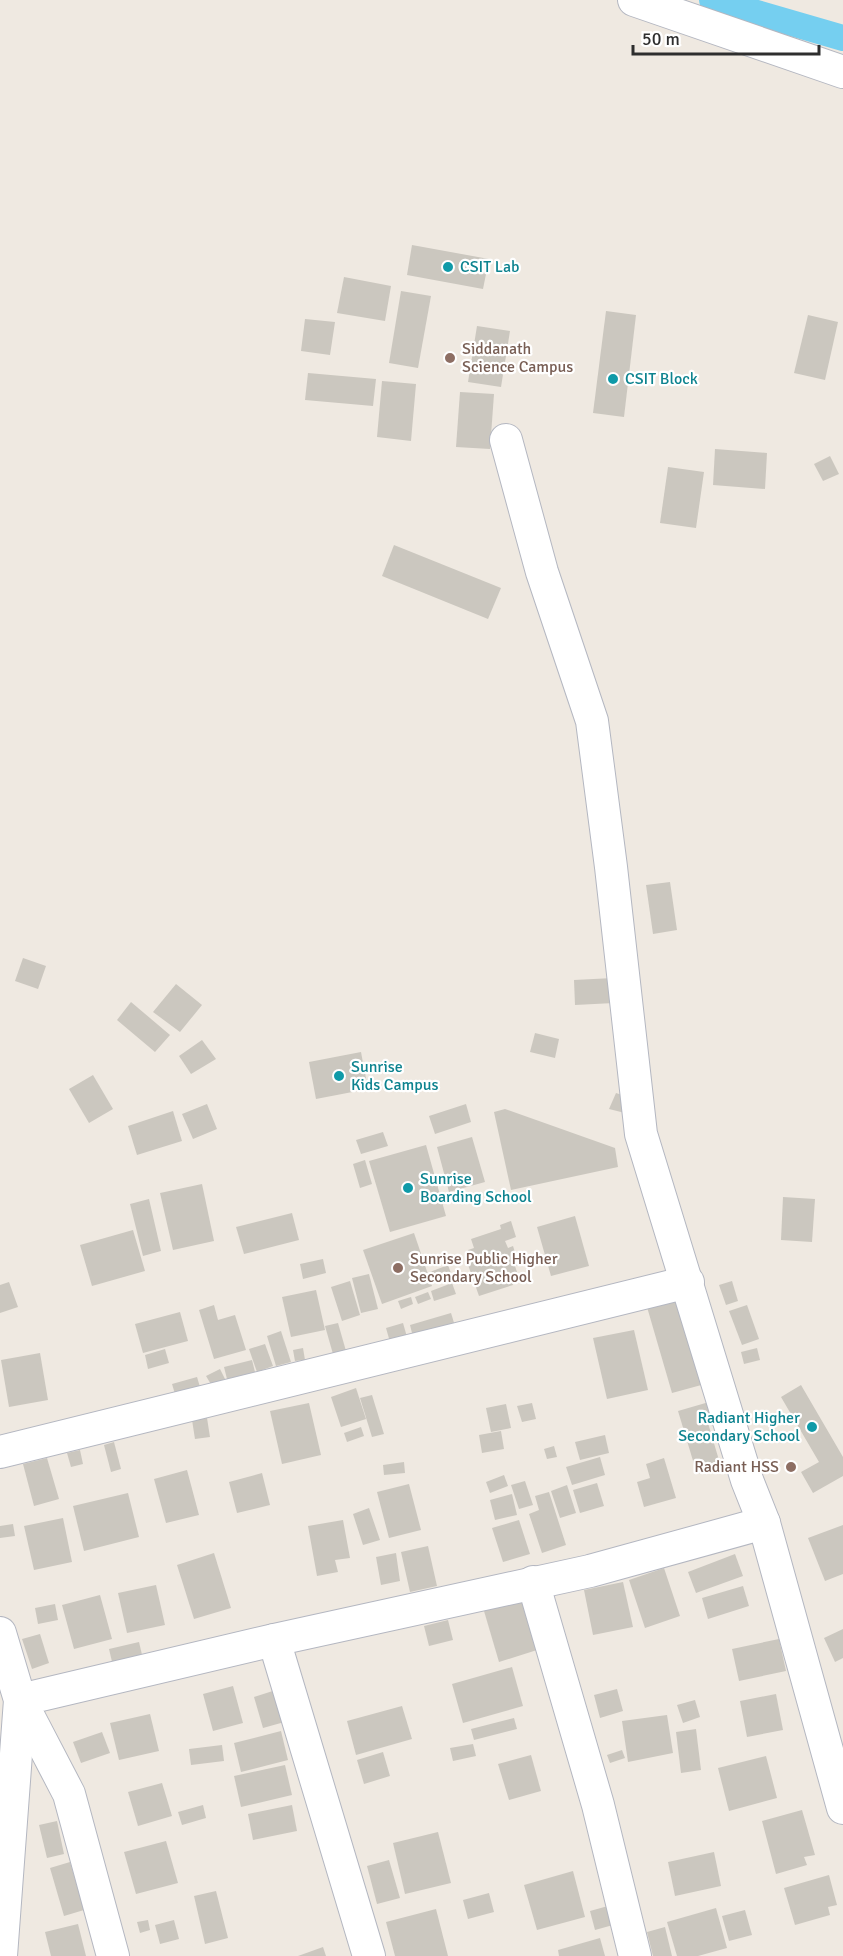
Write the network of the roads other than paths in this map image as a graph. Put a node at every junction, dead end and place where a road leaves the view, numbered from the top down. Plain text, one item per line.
1 (634, 0) edge
2 (843, 72) edge
3 (506, 440) dead end
4 (688, 1282) junction
5 (0, 1452) edge
6 (764, 1523) junction
7 (533, 1582) junction
8 (0, 1633) edge
9 (274, 1640) junction
10 (20, 1700) junction
11 (843, 1808) edge
12 (1, 1956) edge
13 (113, 1956) edge
14 (369, 1956) edge
15 (635, 1956) edge

1 - 2 street
3 - 4 street
4 - 5 street
4 - 6 street
6 - 7 street
6 - 11 street
7 - 9 street
7 - 15 street
8 - 10 street
9 - 10 street
9 - 14 street
10 - 12 street
10 - 13 street

